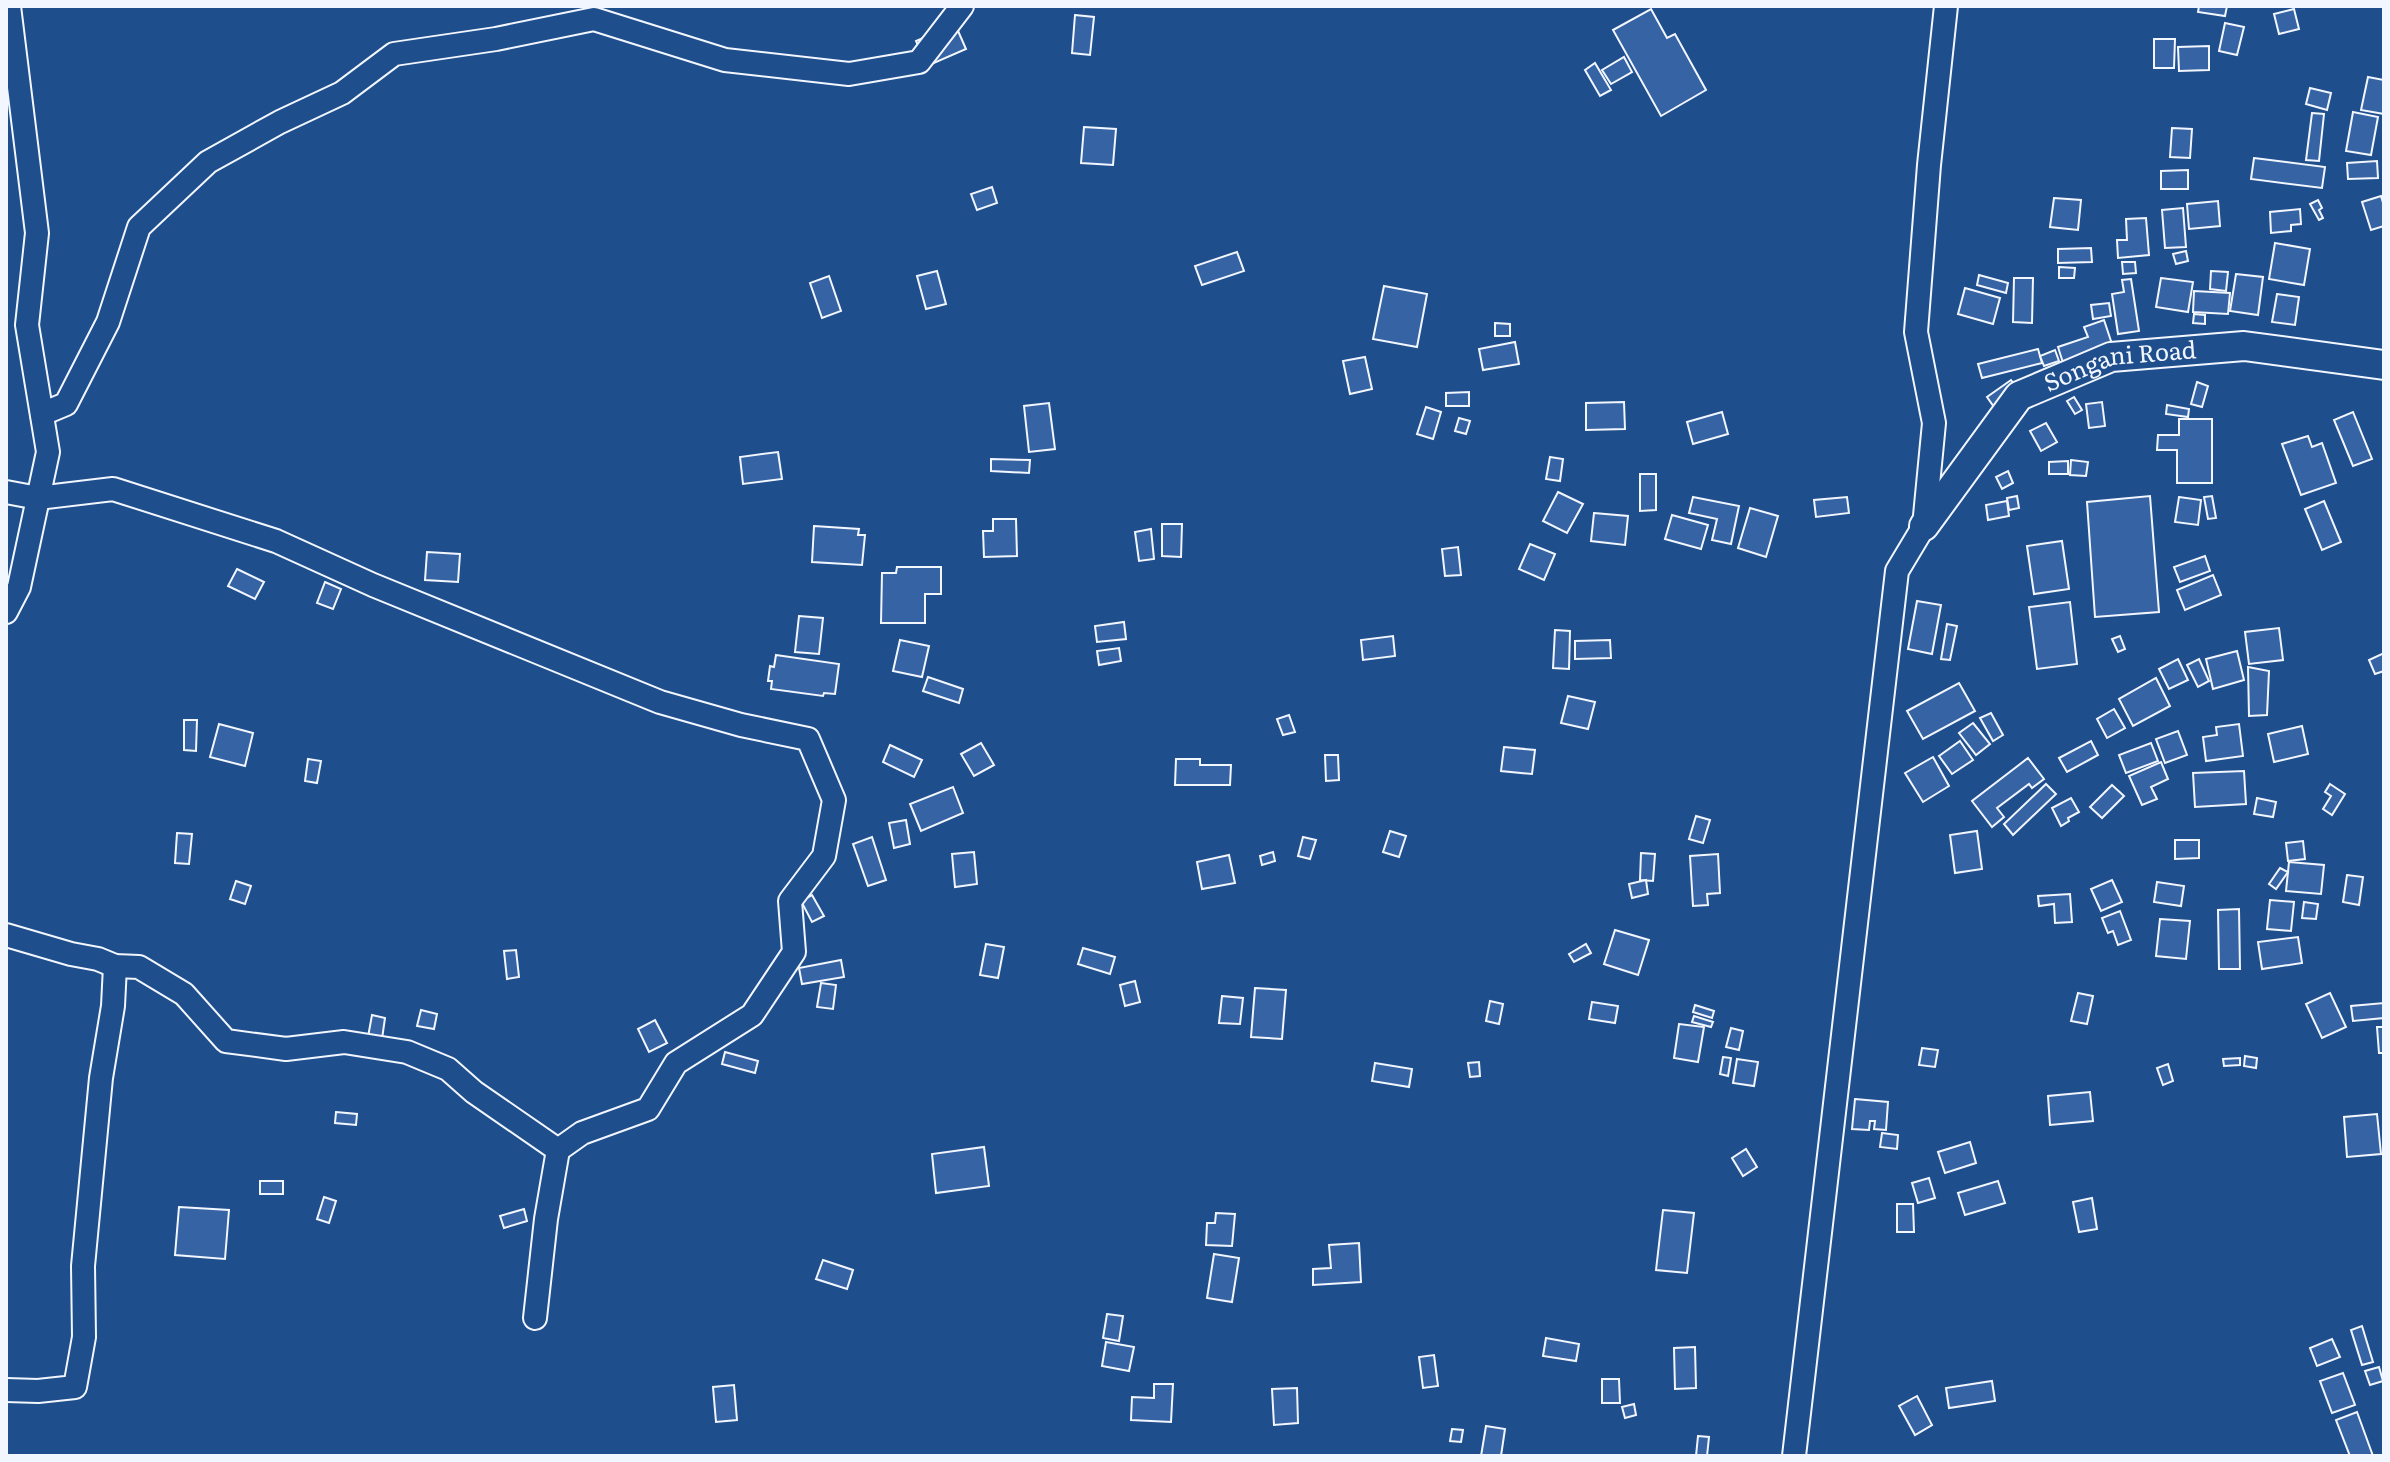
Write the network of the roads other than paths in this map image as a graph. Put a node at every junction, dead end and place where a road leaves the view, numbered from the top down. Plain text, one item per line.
1 (9, 6) edge
2 (962, 6) edge
3 (1946, 6) edge
4 (2384, 365) edge
5 (42, 414) junction
6 (6, 492) edge
7 (38, 498) junction
8 (1924, 526) junction
9 (6, 612) edge
10 (6, 935) edge
11 (115, 966) junction
12 (558, 1150) junction
13 (535, 1318) dead end
14 (6, 1390) edge
15 (1794, 1456) edge

1 - 5 street
2 - 5 street
3 - 8 street
4 - 8 street, Songani Road
5 - 7 street
6 - 7 street
7 - 9 street
7 - 12 street
8 - 15 street
10 - 11 street
11 - 12 street
11 - 14 street
12 - 13 street

